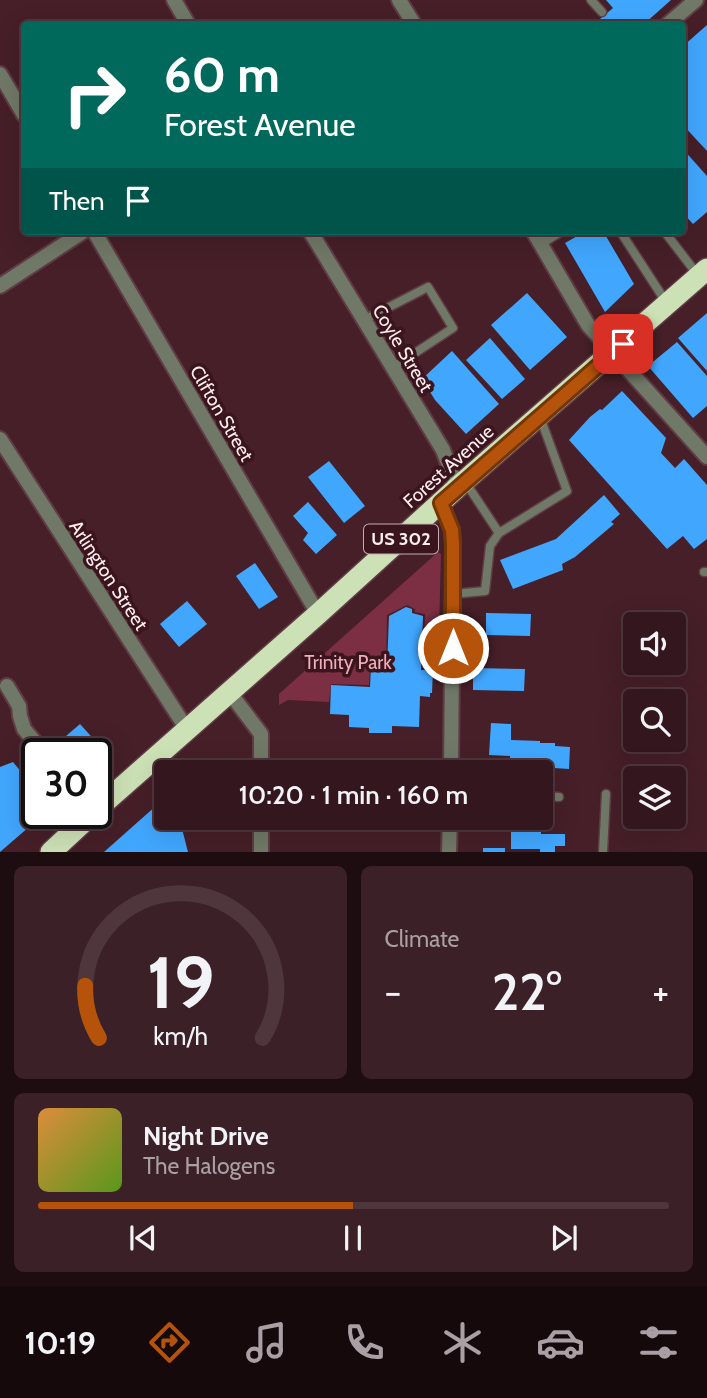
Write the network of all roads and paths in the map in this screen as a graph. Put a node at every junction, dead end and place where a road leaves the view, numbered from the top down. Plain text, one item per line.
1 (174, 0) edge
2 (399, 0) edge
3 (591, 0) edge
4 (696, 0) edge
5 (602, 12) dead end
6 (186, 21) edge
7 (412, 21) edge
8 (672, 21) edge
9 (0, 74) edge
10 (21, 110) edge
11 (78, 235) edge
12 (96, 235) edge
13 (312, 235) edge
14 (623, 235) edge
15 (668, 235) edge
16 (537, 237) edge
17 (703, 273) edge
18 (0, 286) edge
19 (668, 304) junction
20 (364, 320) junction
21 (612, 353) junction
22 (392, 368) junction
23 (540, 415) junction
24 (0, 439) edge
25 (707, 457) edge
26 (461, 484) junction
27 (441, 503) junction
28 (499, 533) junction
29 (453, 594) junction
30 (318, 614) junction
31 (7, 686) dead end
32 (230, 693) junction
33 (188, 730) junction
34 (32, 738) edge
35 (261, 760) edge
36 (451, 760) edge
37 (606, 794) dead end
38 (112, 796) edge
39 (553, 797) edge
40 (559, 797) dead end
41 (76, 829) edge
42 (261, 830) edge
43 (450, 830) edge
44 (51, 852) edge
45 (261, 852) edge
46 (449, 852) edge
47 (603, 852) edge

1 - 6 street
2 - 7 street
3 - 5 lane
4 - 8 street
9 - 10 street
11 - 18 street
12 - 30 street, Clifton Street
13 - 20 street, Coyle Street
14 - 19 lane
15 - 17 lane
16 - 21 street
17 - 19 highway, Forest Avenue / US 302
19 - 21 highway, Forest Avenue / US 302
20 - 22 street, Coyle Street
20 - 22 lane
21 - 23 highway, Forest Avenue / US 302
21 - 25 street
22 - 26 street, Coyle Street
23 - 26 highway, Forest Avenue / US 302
23 - 28 lane
24 - 33 street, Arlington Street
26 - 27 highway, Forest Avenue / US 302
26 - 28 lane
27 - 29 street
27 - 30 highway, Forest Avenue / US 302
28 - 29 lane
29 - 36 street
30 - 32 highway, Forest Avenue / US 302
31 - 34 street
32 - 33 highway, Forest Avenue / US 302
32 - 35 street
33 - 38 highway, Forest Avenue / US 302
37 - 47 lane
39 - 40 lane
41 - 44 highway
42 - 45 street
43 - 46 street

